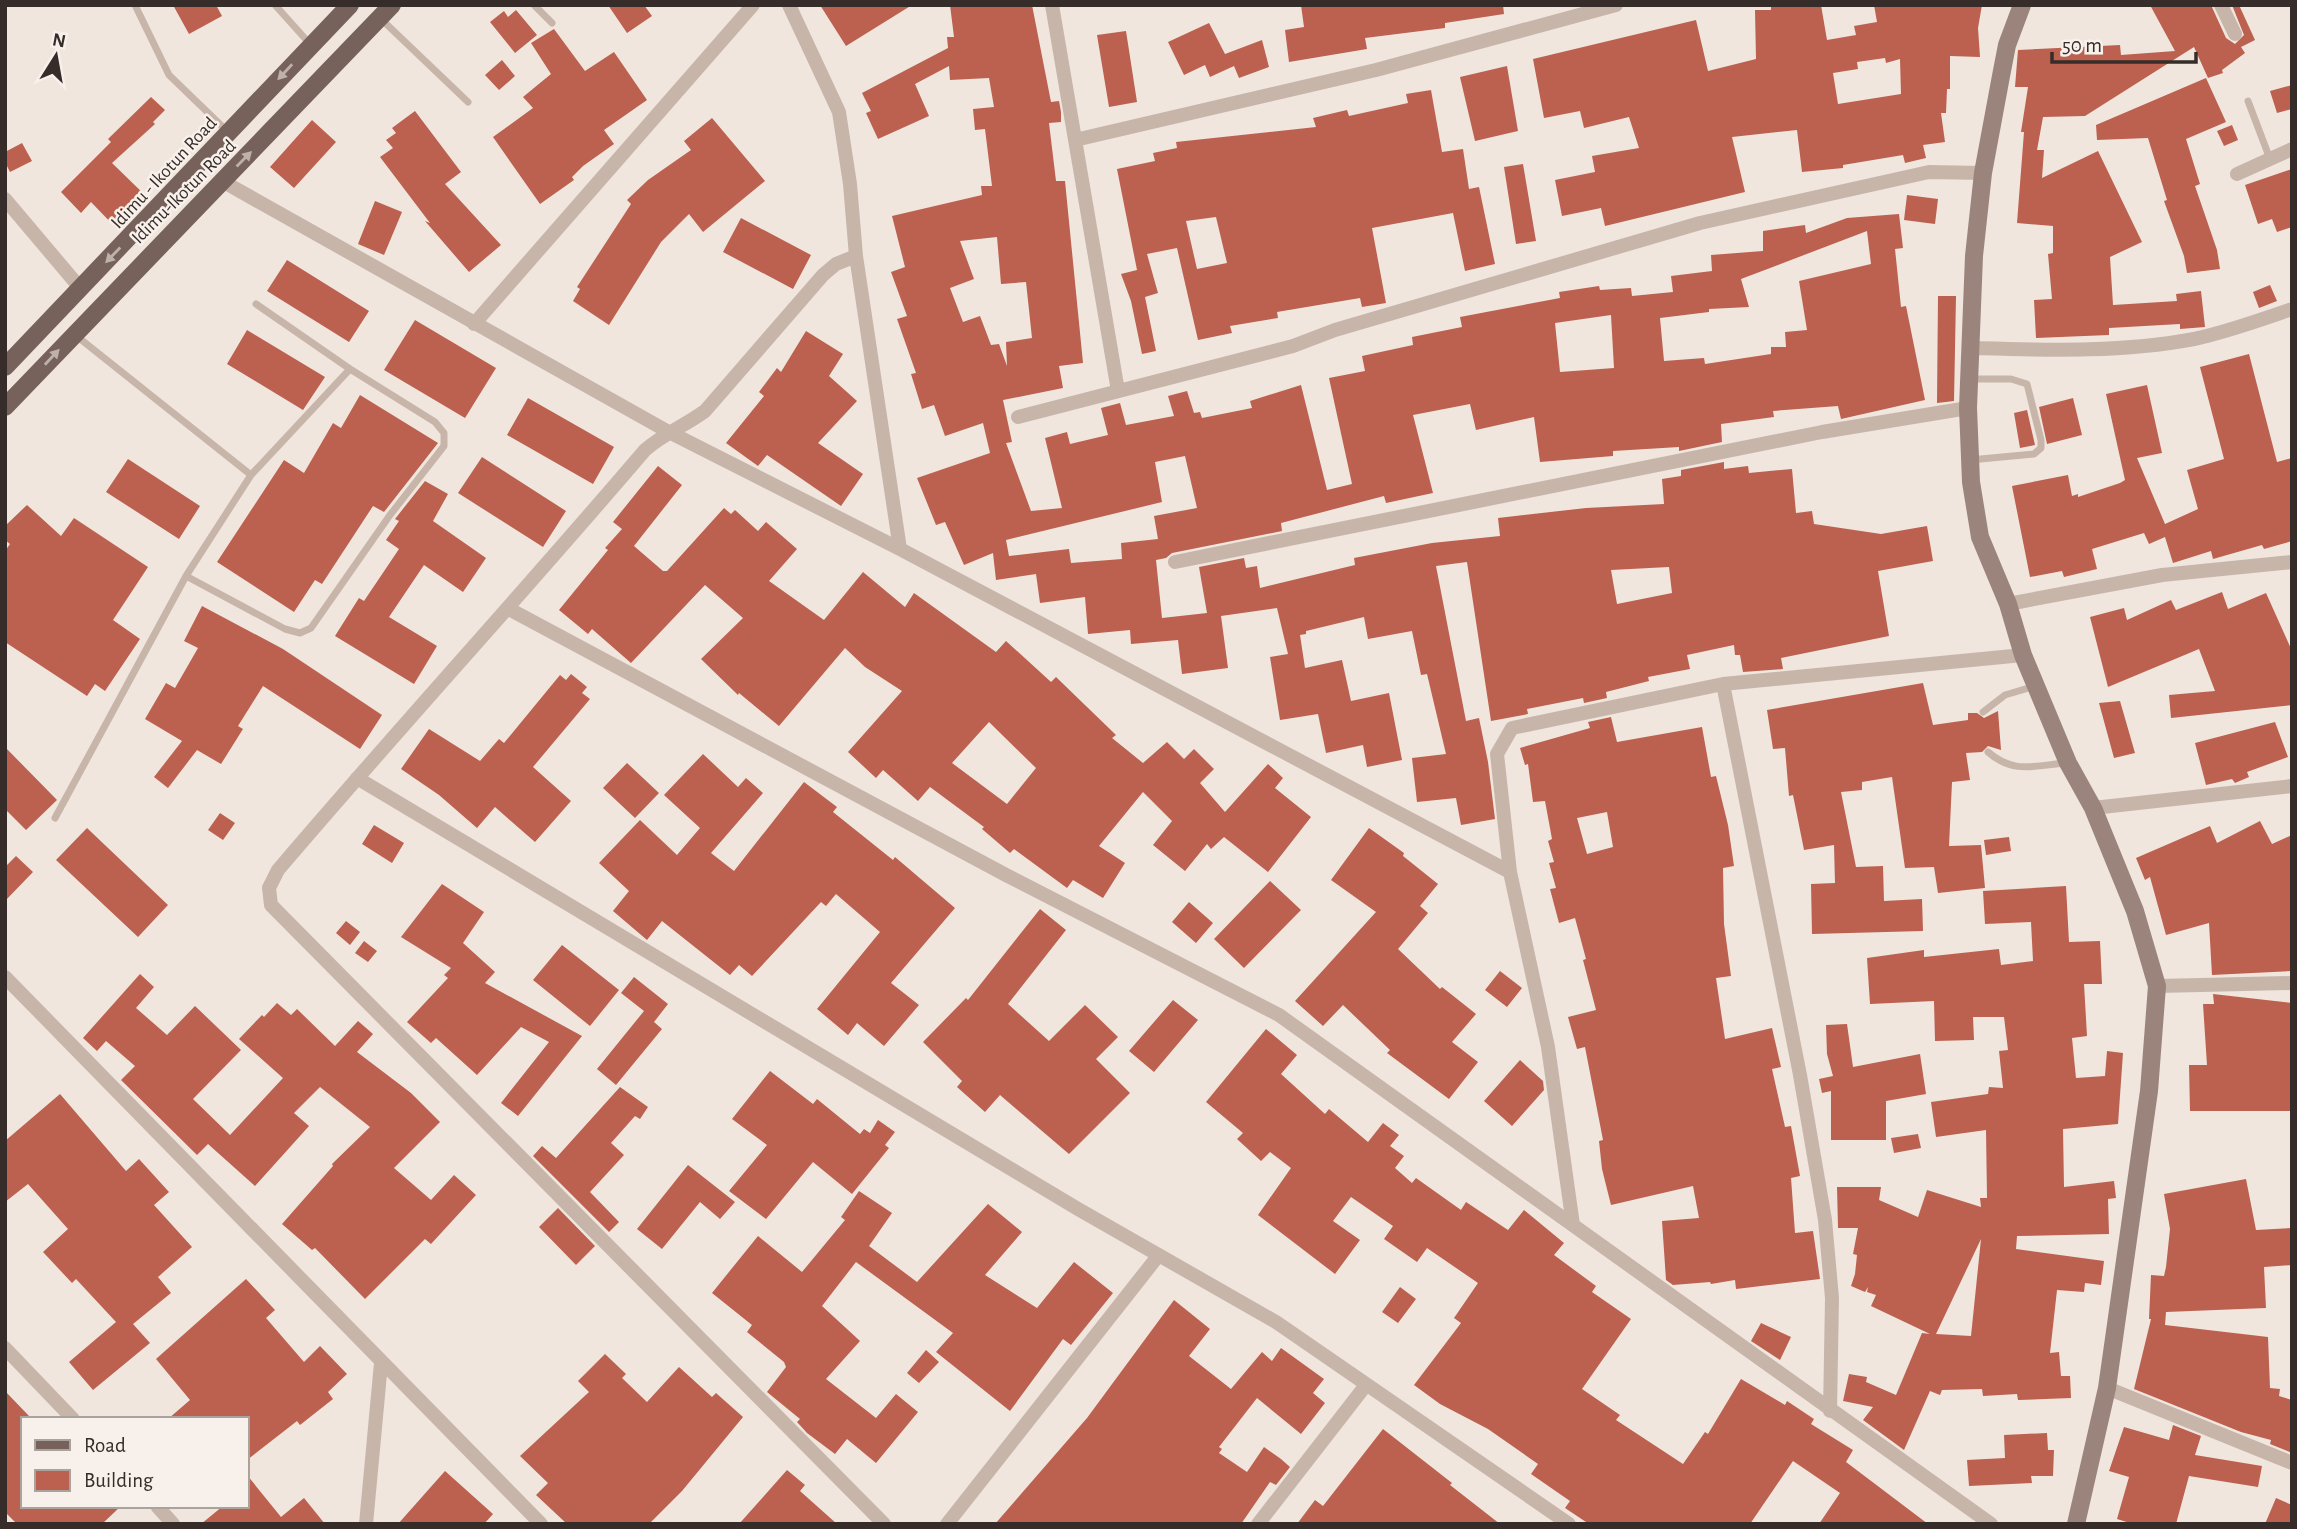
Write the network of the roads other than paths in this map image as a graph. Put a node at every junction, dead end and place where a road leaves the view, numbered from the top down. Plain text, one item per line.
1 (135, 5) edge
2 (275, 5) edge
3 (350, 5) edge
4 (534, 5) edge
5 (753, 5) edge
6 (789, 5) edge
7 (1052, 5) edge
8 (1616, 5) edge
9 (2022, 5) edge
10 (2221, 5) edge
11 (386, 12) edge
12 (552, 23) dead end
13 (2235, 34) dead end
14 (311, 44) junction
15 (2248, 101) dead end
16 (468, 102) dead end
17 (228, 132) junction
18 (1075, 140) junction
19 (2292, 149) edge
20 (2270, 159) junction
21 (1983, 173) junction
22 (2237, 174) dead end
23 (222, 181) junction
24 (5, 200) edge
25 (856, 256) junction
26 (81, 289) junction
27 (256, 304) dead end
28 (2292, 309) edge
29 (474, 324) junction
30 (74, 334) junction
31 (1969, 348) junction
32 (5, 367) edge
33 (350, 369) junction
34 (1969, 379) junction
35 (1118, 391) junction
36 (5, 407) edge
37 (1968, 408) junction
38 (1018, 417) dead end
39 (667, 431) junction
40 (1970, 460) junction
41 (251, 475) junction
42 (900, 549) junction
43 (1175, 562) dead end
44 (2292, 562) edge
45 (186, 576) junction
46 (2008, 604) junction
47 (509, 609) junction
48 (2023, 655) junction
49 (1723, 684) junction
50 (2035, 685) junction
51 (1983, 712) dead end
52 (1988, 752) dead end
53 (2068, 763) junction
54 (357, 778) junction
55 (2292, 786) edge
56 (2092, 808) junction
57 (55, 818) dead end
58 (1510, 872) junction
59 (5, 977) edge
60 (2292, 984) edge
61 (2157, 986) junction
62 (1573, 1225) junction
63 (1158, 1256) junction
64 (5, 1348) edge
65 (382, 1363) junction
66 (1366, 1385) junction
67 (2107, 1388) junction
68 (1830, 1411) junction
69 (71, 1417) edge
70 (2292, 1463) edge
71 (159, 1508) edge
72 (173, 1524) edge
73 (366, 1524) edge
74 (541, 1524) edge
75 (884, 1524) edge
76 (947, 1524) edge
77 (1258, 1524) edge
78 (1569, 1524) edge
79 (1991, 1524) edge
80 (2076, 1524) edge

1 - 17 lane
2 - 14 lane
3 - 14 main road, Idimu - Ikotun Road
4 - 12 lane
5 - 29 street
6 - 25 street
7 - 18 street
8 - 18 street
9 - 21 street
10 - 13 street
11 - 16 lane
23 -> 11 main road, Idimu-Ikotun Road
14 -> 17 main road, Idimu - Ikotun Road
15 - 20 lane
17 -> 26 main road, Idimu - Ikotun Road
18 - 35 street
19 - 20 street
20 - 22 street
21 - 31 street
21 - 35 street
23 - 29 street
23 - 30 main road, Idimu-Ikotun Road
24 - 26 street
25 - 39 street
25 - 42 street
26 - 32 main road, Idimu - Ikotun Road
27 - 33 lane
28 - 31 street
29 - 39 street
36 -> 30 main road, Idimu-Ikotun Road
30 - 41 lane
31 - 34 street
33 - 41 lane
33 - 45 lane
34 - 37 street
34 - 40 lane
35 - 38 street
37 - 40 street
37 - 43 street
39 - 42 street
39 - 47 street
40 - 46 street
41 - 45 lane
42 - 58 street
44 - 46 street
45 - 57 lane
46 - 48 street
47 - 54 street
47 - 62 street
48 - 49 street
48 - 50 street
49 - 58 street
49 - 68 street
50 - 51 lane
50 - 53 street
52 - 53 lane
53 - 56 street
54 - 63 street
54 - 75 street
55 - 56 street
56 - 61 street
58 - 62 street
59 - 65 street
60 - 61 street
61 - 67 street
62 - 68 street
63 - 66 street
63 - 76 street
64 - 69 street
65 - 73 street
65 - 74 street
66 - 77 street
66 - 78 street
67 - 70 street
67 - 80 street
68 - 79 street
71 - 72 street

